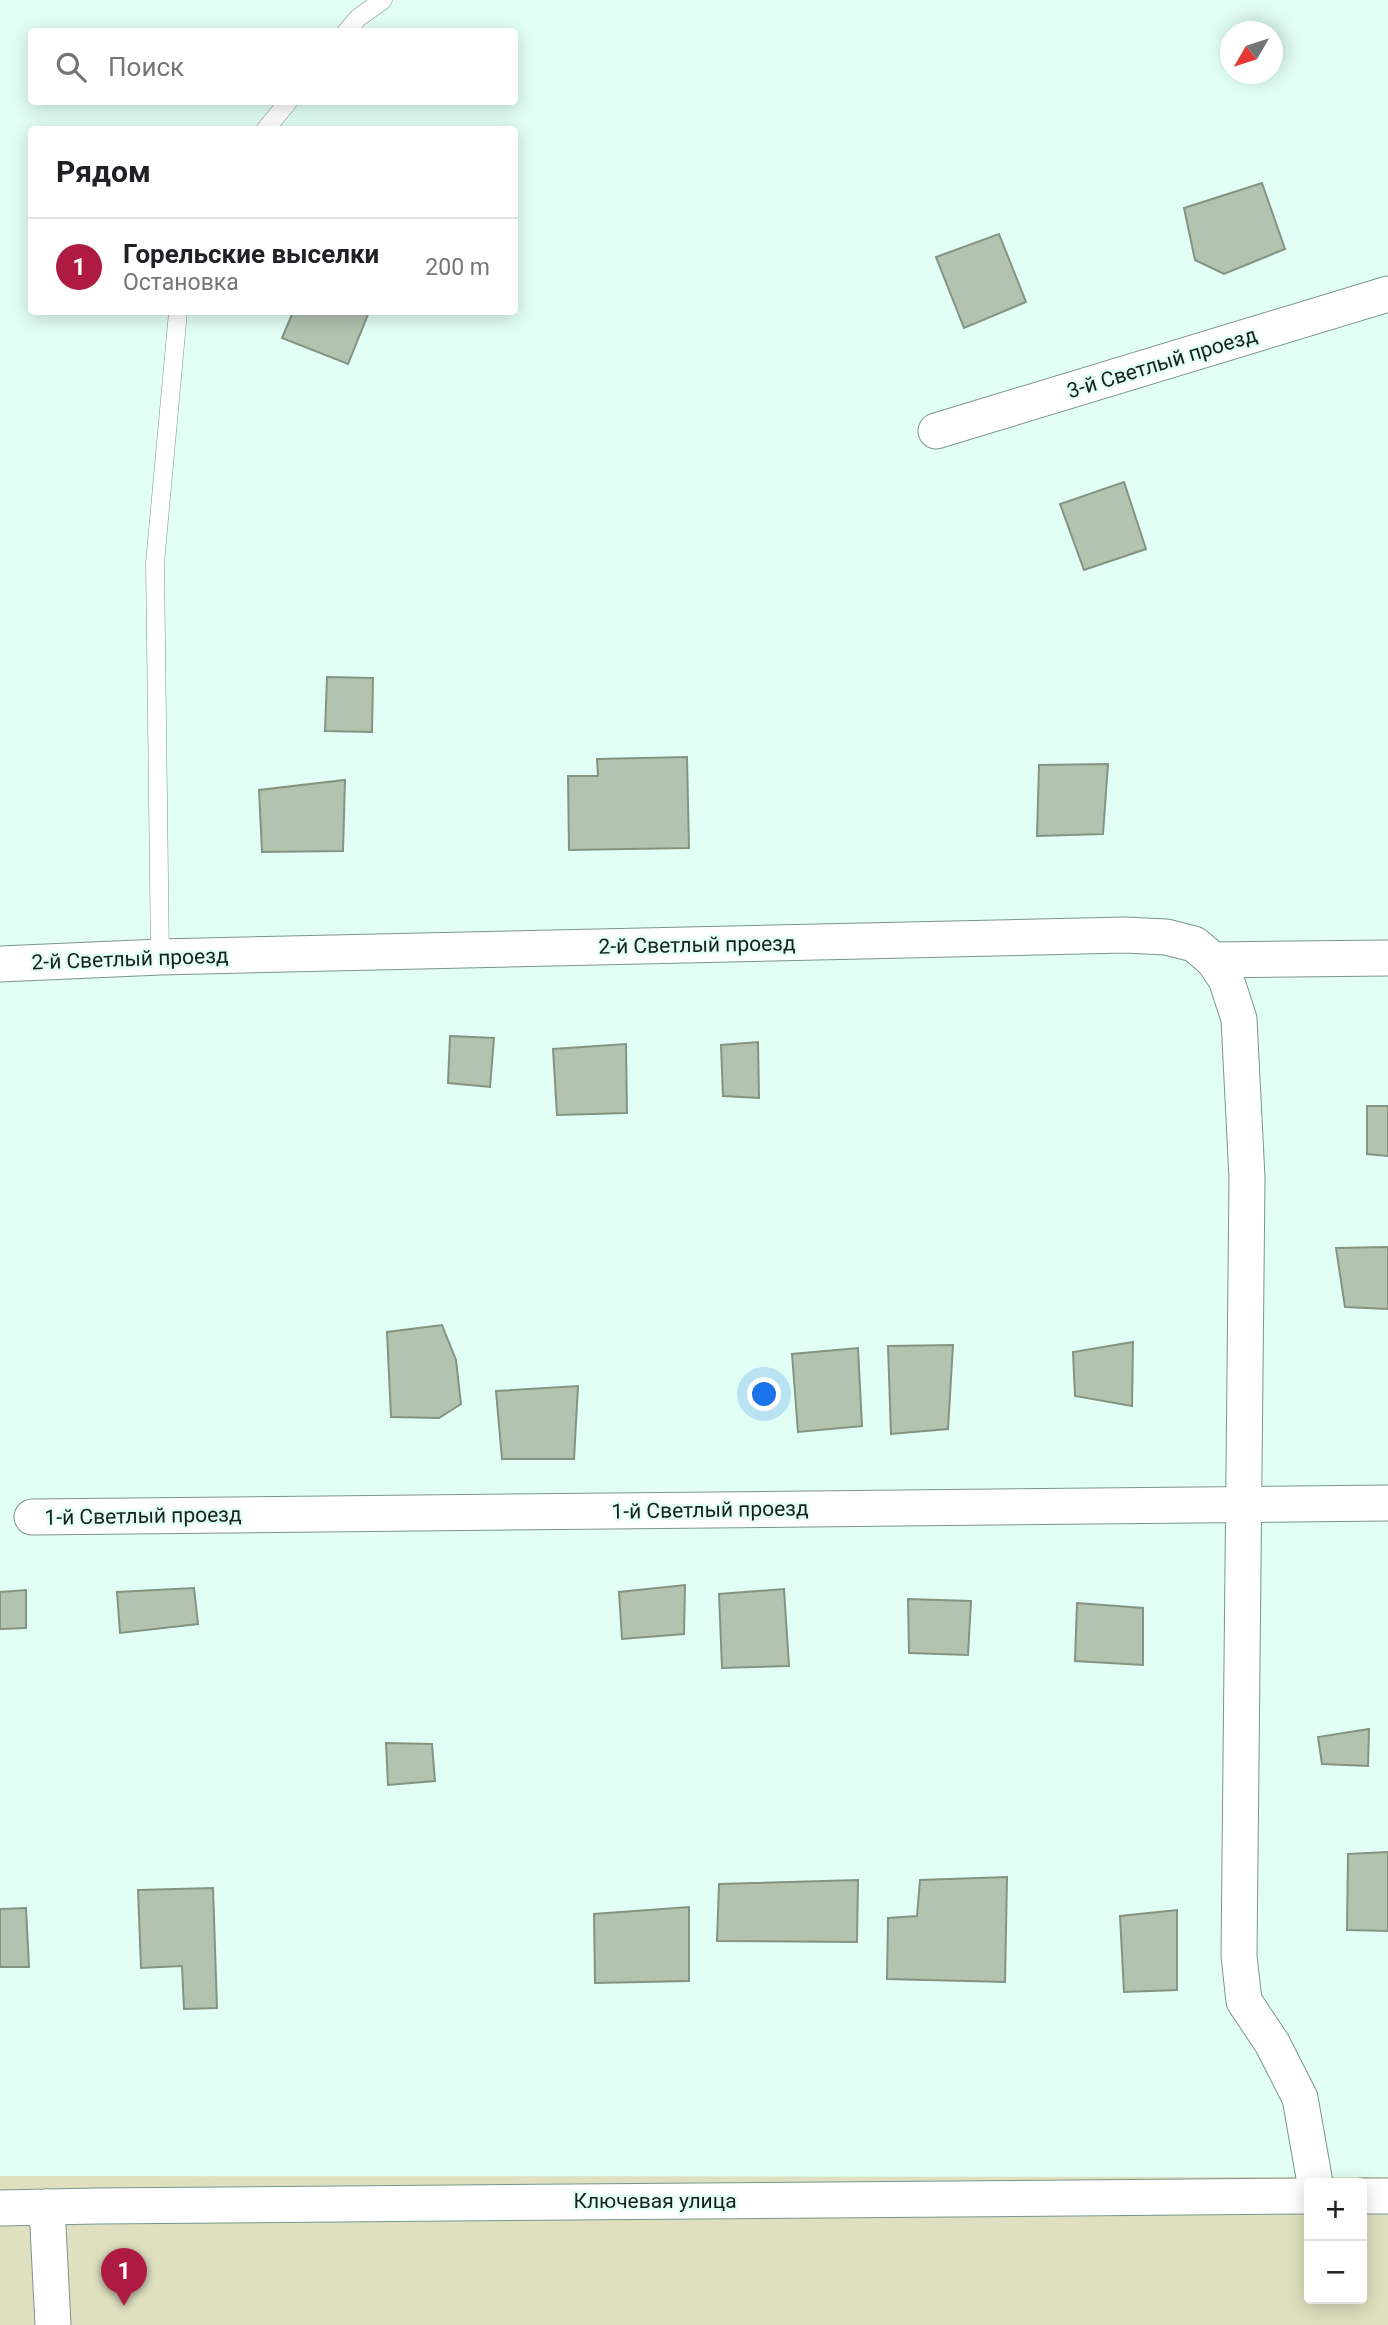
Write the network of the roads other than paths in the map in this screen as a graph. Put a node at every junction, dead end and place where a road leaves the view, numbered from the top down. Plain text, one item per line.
1 (383, 0) edge
2 (349, 28) edge
3 (286, 105) edge
4 (268, 126) edge
5 (1388, 294) edge
6 (178, 315) edge
7 (936, 431) dead end
8 (160, 957) junction
9 (1388, 958) edge
10 (1213, 960) junction
11 (0, 964) edge
12 (1388, 1503) edge
13 (1244, 1505) junction
14 (32, 1517) dead end
15 (1314, 2178) edge
16 (1304, 2196) edge
17 (1367, 2196) edge
18 (1388, 2196) edge
19 (47, 2207) junction
20 (0, 2208) edge
21 (53, 2325) edge

1 - 2 lane
3 - 4 lane
5 - 7 street, 3-й Светлый проезд
6 - 8 lane
8 - 10 street, 2-й Светлый проезд
8 - 11 street, 2-й Светлый проезд
9 - 10 street
10 - 13 street
12 - 13 street, 1-й Светлый проезд
13 - 14 street, 1-й Светлый проезд
13 - 15 street
16 - 19 street, Ключевая улица
17 - 18 street
19 - 20 street, Ключевая улица
19 - 21 street

